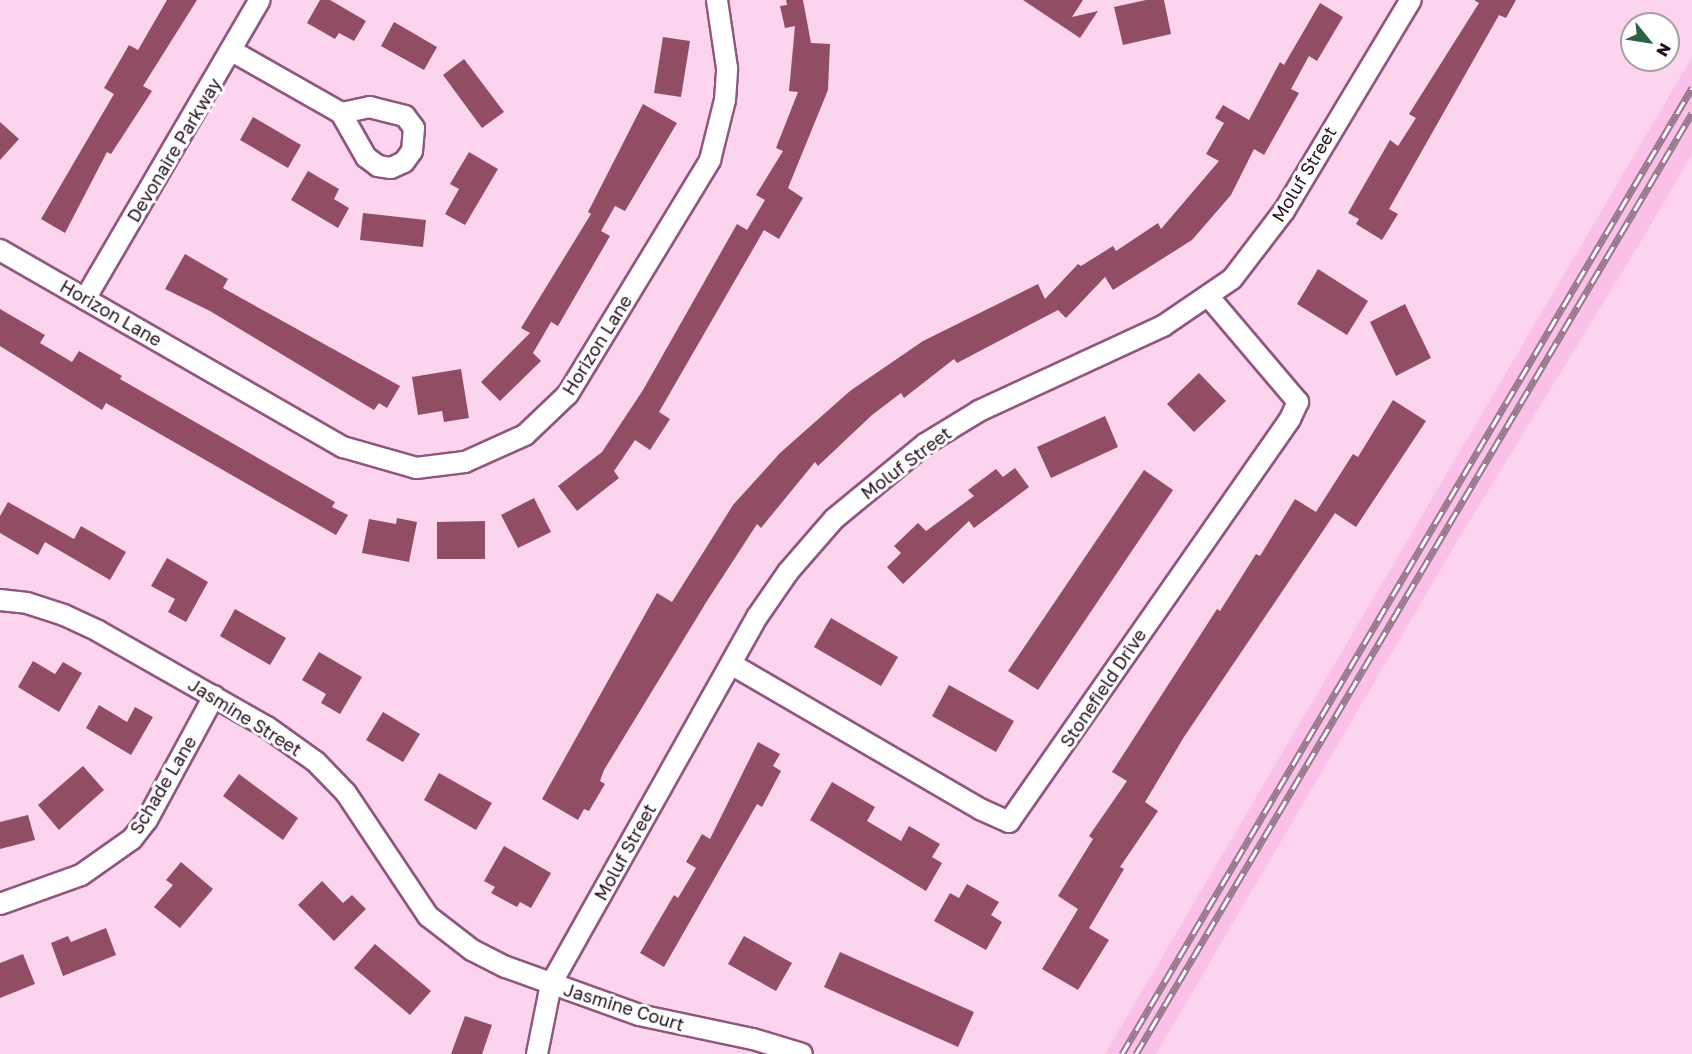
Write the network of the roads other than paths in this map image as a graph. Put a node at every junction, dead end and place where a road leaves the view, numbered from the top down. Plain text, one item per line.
1 (260, 0) edge
2 (717, 0) edge
3 (1410, 0) edge
4 (232, 51) junction
5 (342, 113) dead end
6 (0, 250) edge
7 (1209, 297) junction
8 (85, 299) junction
9 (0, 600) edge
10 (731, 664) junction
11 (214, 696) junction
12 (0, 904) edge
13 (551, 984) junction
14 (537, 1054) edge
15 (802, 1054) edge

1 - 4 street, Devonaire Parkway
2 - 8 street, Horizon Lane
3 - 7 street, Moluf Street
4 - 5 street
4 - 8 street, Devonaire Parkway
6 - 8 street, Horizon Lane
7 - 10 street, Moluf Street
7 - 10 street, Stonefield Drive
9 - 11 street, Jasmine Street
10 - 13 street, Moluf Street
11 - 12 street, Schade Lane
11 - 13 street, Jasmine Street
13 - 14 street, Moluf Street
13 - 15 street, Jasmine Court

